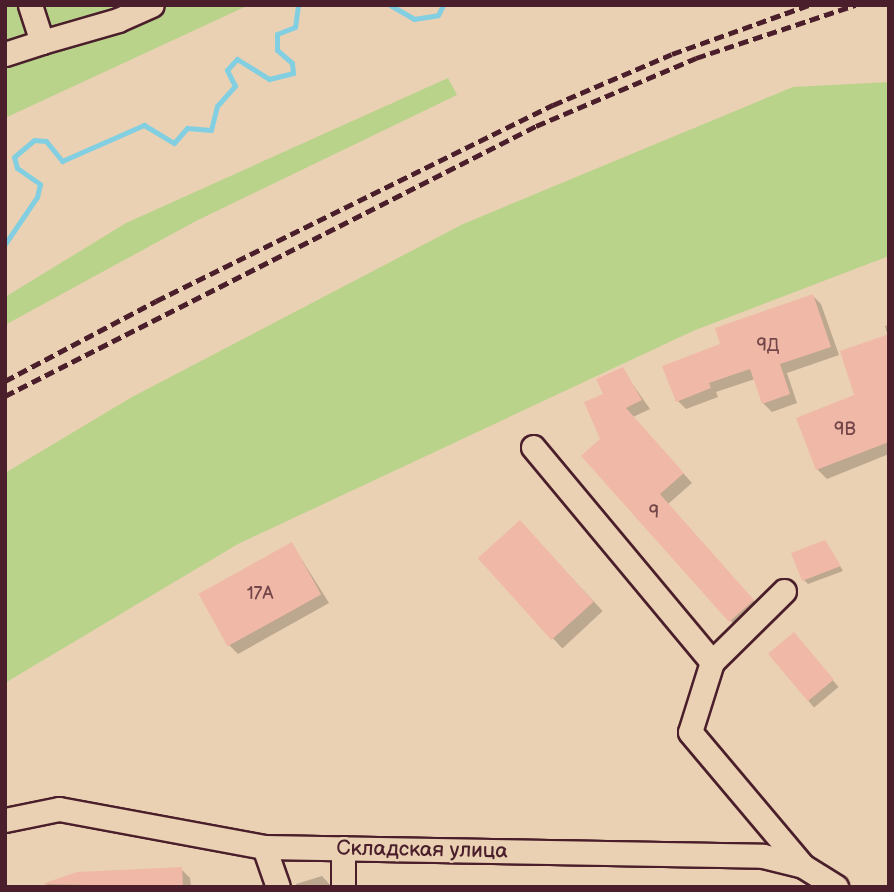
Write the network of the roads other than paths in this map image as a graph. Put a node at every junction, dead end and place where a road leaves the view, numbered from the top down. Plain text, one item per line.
1 (30, 5) edge
2 (152, 5) edge
3 (42, 42) junction
4 (5, 54) edge
5 (533, 447) dead end
6 (784, 591) dead end
7 (712, 662) junction
8 (5, 820) edge
9 (264, 847) junction
10 (344, 848) junction
11 (803, 866) junction
12 (278, 887) edge
13 (344, 887) edge
14 (836, 887) edge

1 - 3 street
2 - 3 street
3 - 4 street
5 - 7 street
6 - 7 street
7 - 11 street
8 - 9 street, Складская улица
9 - 10 street, Складская улица
9 - 12 street
10 - 11 street, Складская улица
10 - 13 street
11 - 14 street, Складская улица

